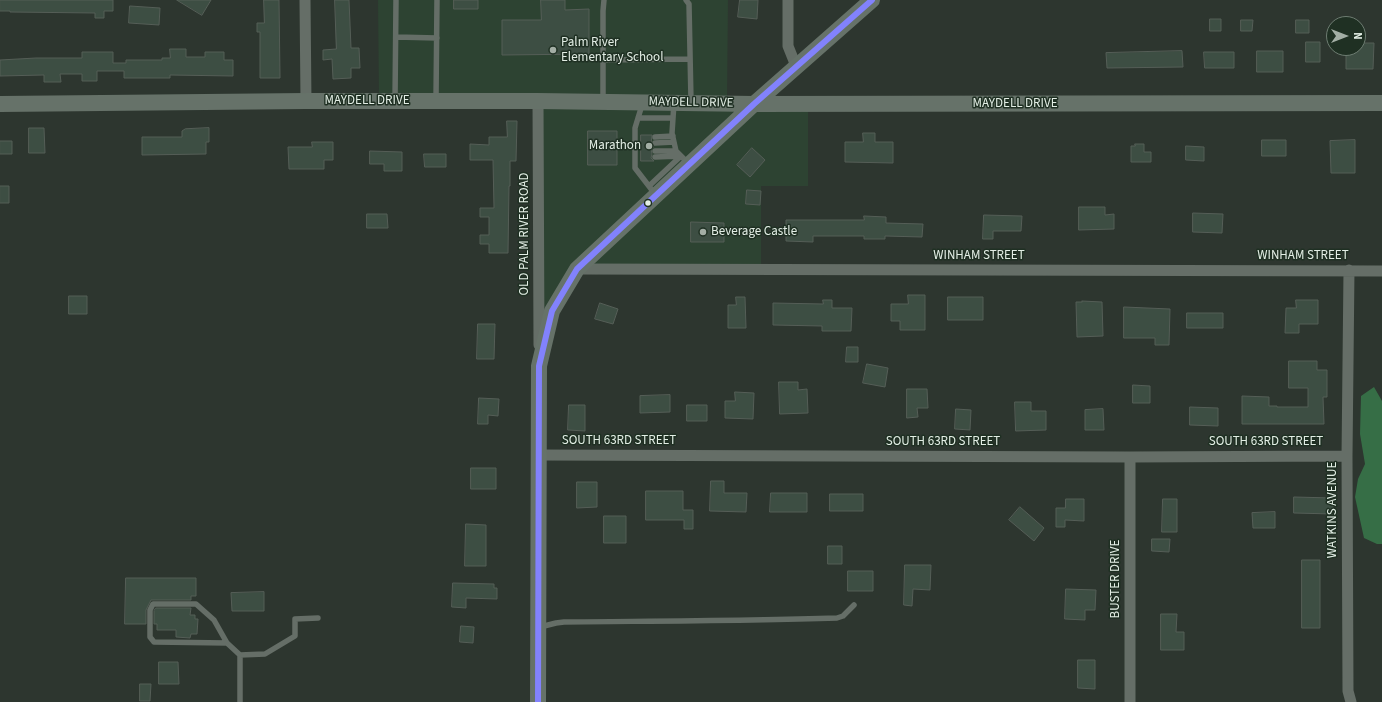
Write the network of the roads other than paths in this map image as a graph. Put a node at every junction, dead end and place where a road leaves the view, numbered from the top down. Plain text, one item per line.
1 (305, 0) edge
2 (396, 0) edge
3 (437, 0) edge
4 (604, 0) edge
5 (686, 0) edge
6 (788, 0) edge
7 (872, 0) edge
8 (396, 37) junction
9 (437, 38) junction
10 (690, 59) junction
11 (602, 60) junction
12 (796, 66) junction
13 (306, 102) junction
14 (395, 102) junction
15 (436, 102) junction
16 (538, 102) junction
17 (602, 102) junction
18 (642, 103) junction
19 (691, 103) junction
20 (1382, 103) edge
21 (0, 104) edge
22 (754, 104) junction
23 (673, 111) junction
24 (638, 118) junction
25 (674, 139) junction
26 (655, 140) dead end
27 (676, 151) junction
28 (685, 160) junction
29 (652, 191) junction
30 (577, 269) junction
31 (1349, 270) junction
32 (1382, 271) edge
33 (539, 366) junction
34 (538, 455) junction
35 (1347, 456) junction
36 (1130, 457) junction
37 (854, 605) dead end
38 (318, 618) dead end
39 (538, 628) junction
40 (227, 643) junction
41 (240, 655) junction
42 (240, 702) edge
43 (538, 702) edge
44 (1130, 702) edge
45 (1351, 702) edge

1 - 13 street
2 - 8 lane
3 - 9 lane
4 - 11 lane
5 - 10 lane
6 - 12 street
7 - 12 street
8 - 9 lane
8 - 14 lane
9 - 15 lane
10 - 11 lane
10 - 19 lane
11 - 17 lane
12 - 22 street
13 - 14 street, MAYDELL DRIVE
13 - 21 street, MAYDELL DRIVE
14 - 15 street, MAYDELL DRIVE
15 - 16 street, MAYDELL DRIVE
16 - 17 street, MAYDELL DRIVE
16 - 33 street, OLD PALM RIVER ROAD
17 - 18 street, MAYDELL DRIVE
18 - 23 street, MAYDELL DRIVE
18 - 24 lane
19 - 22 street, MAYDELL DRIVE
19 - 23 street, MAYDELL DRIVE
20 - 22 street, MAYDELL DRIVE
22 - 28 street
23 - 24 lane
23 - 25 lane
24 - 29 lane
25 - 26 lane
25 - 27 lane
27 - 28 lane
27 - 28 lane
28 - 29 street
29 - 30 street
30 - 31 street, WINHAM STREET
30 - 33 street
31 - 32 street, WINHAM STREET
31 - 35 street, WATKINS AVENUE
33 - 34 street
34 - 36 street, SOUTH 63RD STREET
34 - 39 street
35 - 36 street, SOUTH 63RD STREET
35 - 45 street, WATKINS AVENUE
36 - 44 street, BUSTER DRIVE
37 - 39 lane
38 - 41 lane
39 - 43 street
40 - 40 lane
40 - 41 lane
41 - 42 lane

